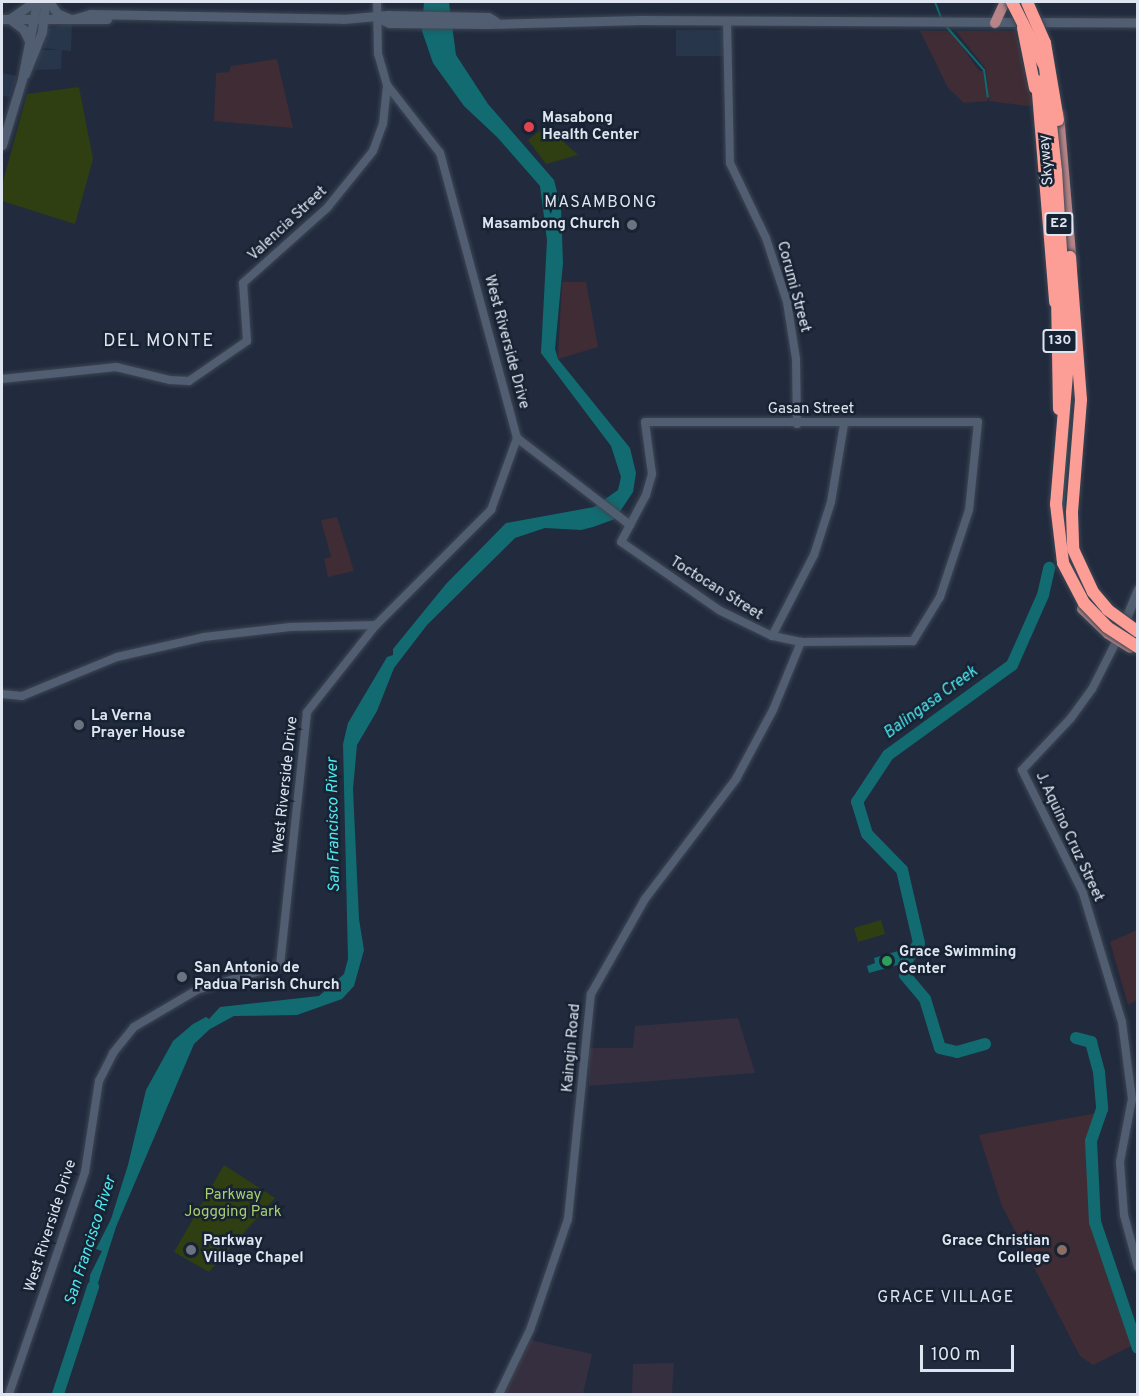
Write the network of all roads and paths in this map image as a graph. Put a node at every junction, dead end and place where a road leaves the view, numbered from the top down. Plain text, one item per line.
1 (36, 2) edge
2 (47, 2) edge
3 (377, 2) edge
4 (1006, 2) edge
5 (1012, 2) edge
6 (1022, 2) edge
7 (1028, 2) edge
8 (378, 18) junction
9 (5, 19) edge
10 (73, 19) junction
11 (40, 20) junction
12 (727, 21) junction
13 (995, 23) junction
14 (1137, 23) edge
15 (1040, 24) junction
16 (1023, 25) junction
17 (29, 46) junction
18 (1049, 50) junction
19 (1036, 59) dead end
20 (22, 79) junction
21 (1037, 81) dead end
22 (387, 85) junction
23 (2, 144) edge
24 (1071, 360) junction
25 (2, 379) edge
26 (797, 424) junction
27 (844, 424) junction
28 (1080, 429) junction
29 (517, 438) junction
30 (1062, 455) junction
31 (630, 525) junction
32 (1137, 589) edge
33 (1126, 620) junction
34 (376, 625) junction
35 (1137, 626) edge
36 (1137, 632) edge
37 (772, 636) junction
38 (1117, 640) junction
39 (913, 641) joint
40 (801, 642) junction
41 (1137, 647) edge
42 (1137, 652) edge
43 (2, 694) edge
44 (1137, 1267) edge
45 (9, 1395) edge
46 (499, 1395) edge

1 - 9 main road
1 - 11 main road
2 - 10 main road
2 - 11 main road
3 - 8 street, West Riverside Drive
4 - 13 main road
4 - 16 main road, 130
5 - 16 highway, Skyway / E2, bridge
5 - 30 highway, Skyway / E2, bridge
6 - 19 highway, bridge
7 - 15 main road, 130
7 - 28 highway, Skyway / E2, bridge
8 - 10 main road
8 - 12 main road
8 - 22 street, West Riverside Drive
9 - 11 main road
9 - 17 main road
10 - 11 main road
11 - 17 main road
11 - 20 main road
12 - 13 main road
12 - 26 street, Corumi Street
13 - 16 main road
14 - 15 main road
15 - 16 main road
15 - 18 main road, 130
16 - 18 main road
16 - 24 main road, 130
16 - 30 highway, Skyway / E2, bridge
17 - 20 main road
18 - 24 main road, 130
20 - 23 main road
21 - 28 highway, Skyway / E2, bridge
22 - 25 street, Valencia Street
22 - 29 street, West Riverside Drive
24 - 33 main road, 130
24 - 38 main road, 130
26 - 27 street, Gasan Street
26 - 31 street, Gasan Street
27 - 37 street
27 - 39 street, Gasan Street
28 - 36 highway, Skyway / E2, bridge
29 - 31 street
29 - 34 street, West Riverside Drive
30 - 41 highway, Skyway / E2, bridge
31 - 37 street, Toctocan Street
32 - 33 main road
33 - 35 main road, 130
33 - 38 main road
34 - 43 street
34 - 45 street, West Riverside Drive
37 - 40 street, Toctocan Street
38 - 42 main road, 130
38 - 44 street, J. Aquino Cruz Street
39 - 40 street, Toctocan Street
40 - 46 street, Kaingin Road

